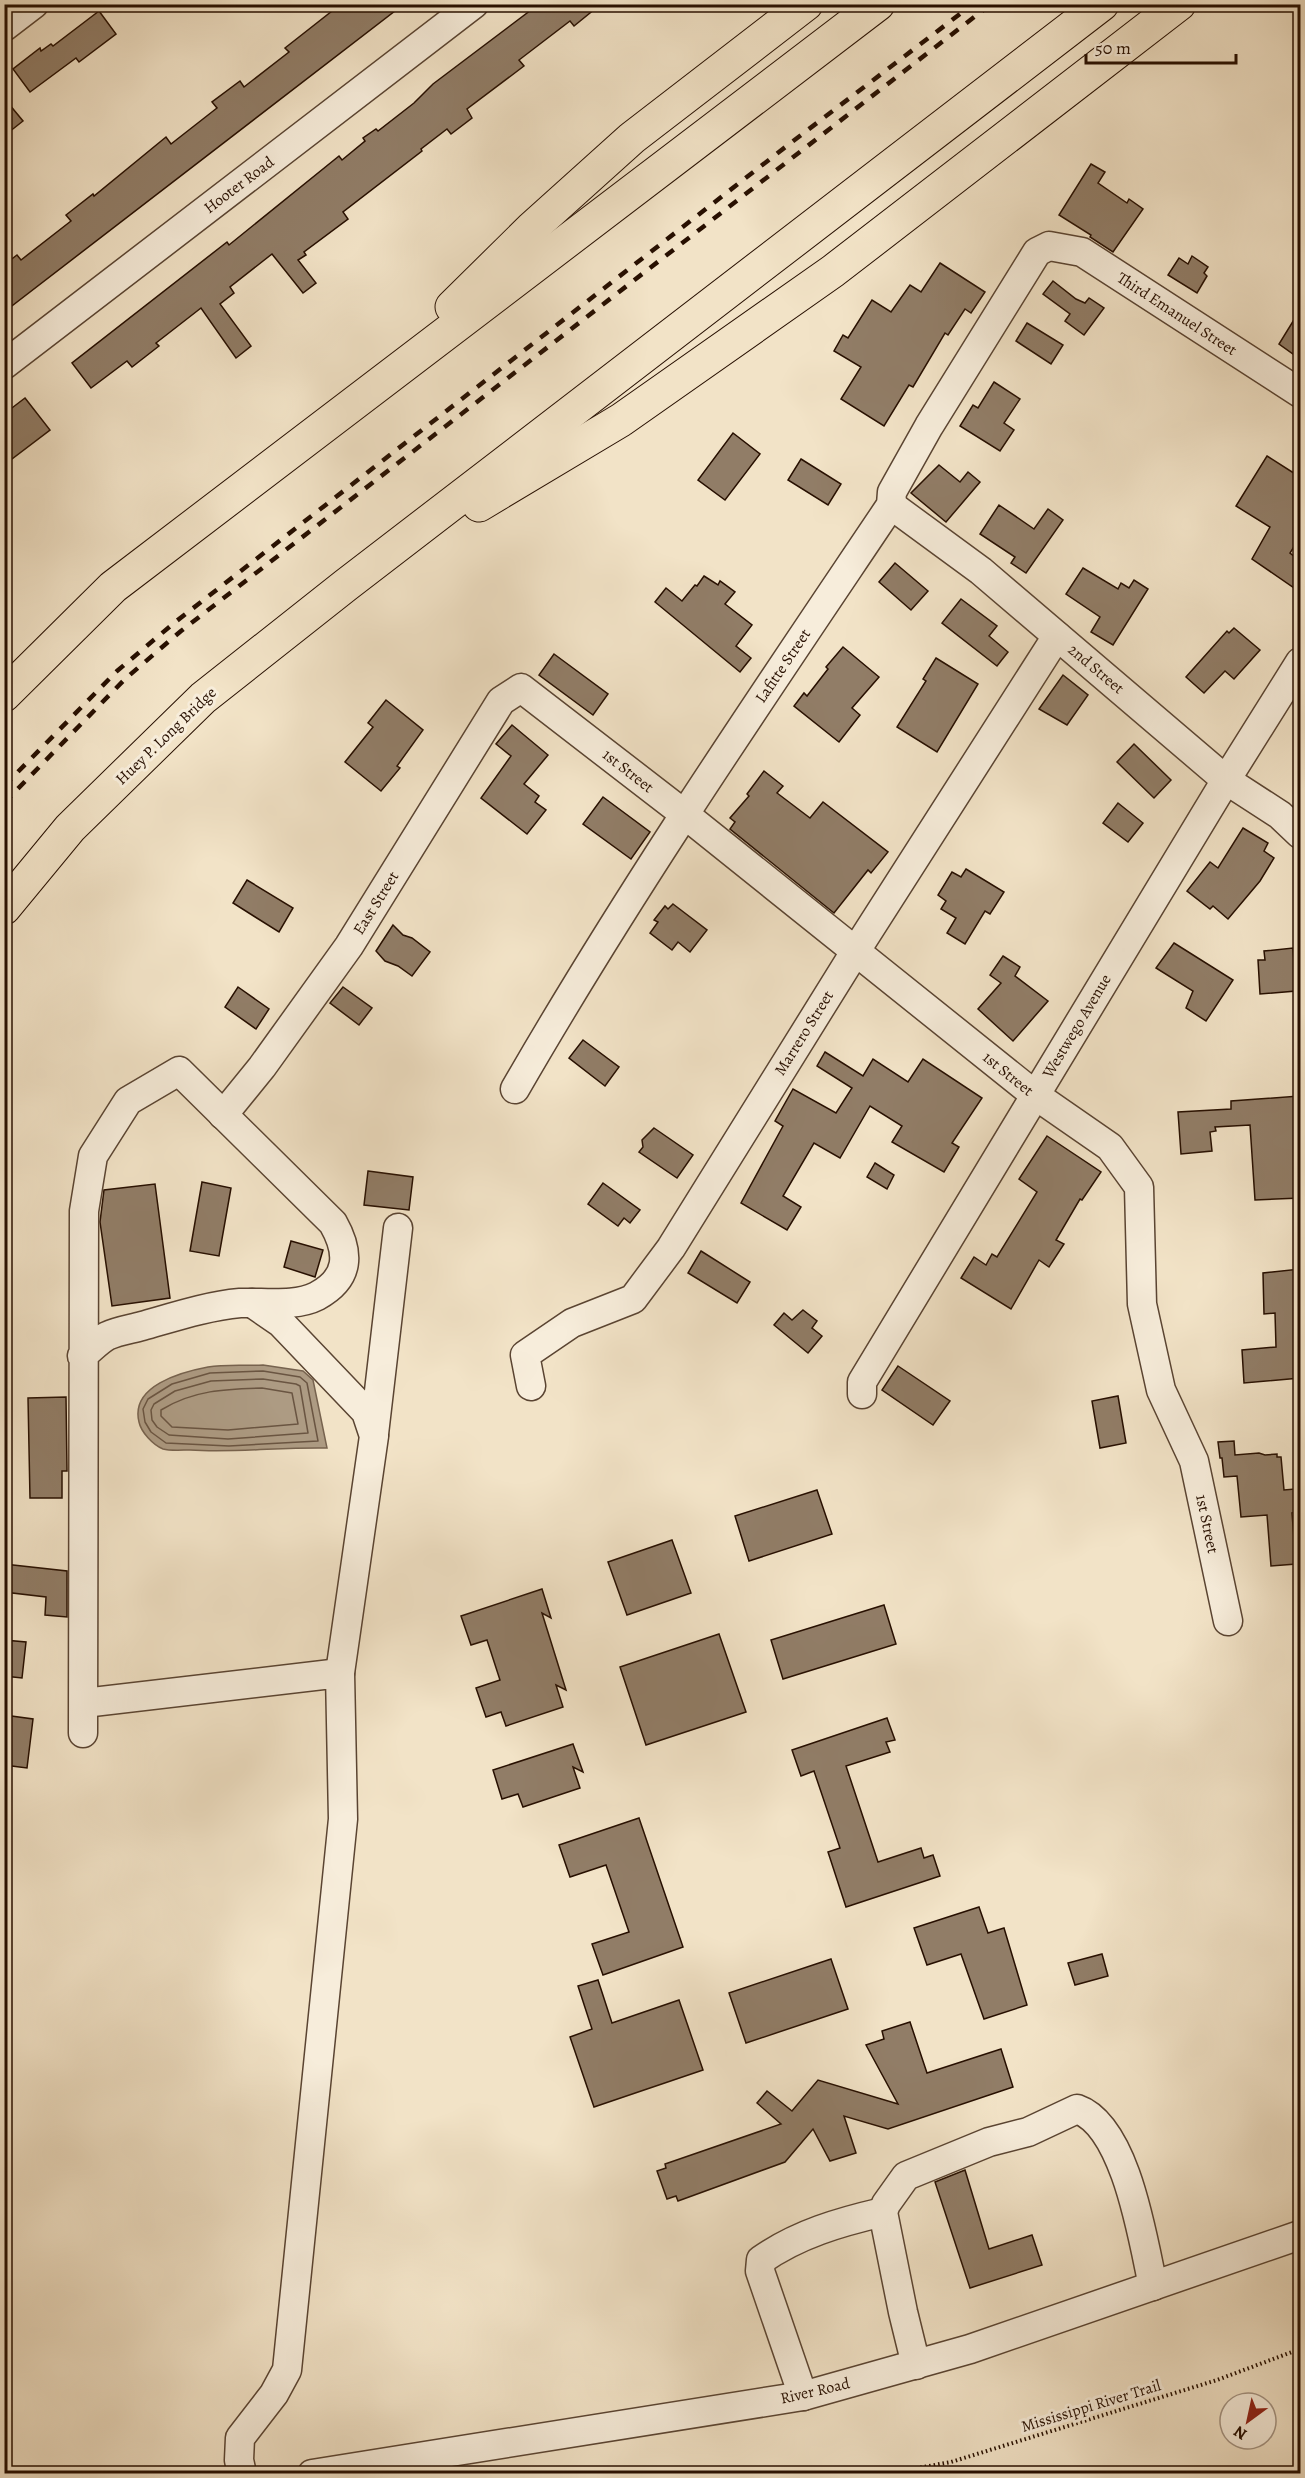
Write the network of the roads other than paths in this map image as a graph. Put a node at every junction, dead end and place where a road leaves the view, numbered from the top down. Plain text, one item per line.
1 (34, 4) edge
2 (474, 4) edge
3 (806, 4) edge
4 (878, 4) edge
5 (1102, 4) edge
6 (1179, 4) edge
7 (4, 27) edge
8 (1049, 246) joint
9 (4, 365) edge
10 (1300, 393) edge
11 (352, 405) junction
12 (891, 505) junction
13 (346, 585) junction
14 (1057, 636) junction
15 (1300, 662) edge
16 (521, 688) joint
17 (4, 695) edge
18 (1226, 780) junction
19 (683, 813) junction
20 (1300, 834) edge
21 (4, 908) edge
22 (855, 952) junction
23 (515, 1089) dead end
24 (1035, 1095) junction
25 (223, 1115) junction
26 (398, 1228) dead end
27 (252, 1303) junction
28 (82, 1356) junction
29 (531, 1386) dead end
30 (862, 1394) dead end
31 (374, 1436) junction
32 (1228, 1621) dead end
33 (340, 1672) junction
34 (84, 1703) junction
35 (83, 1733) dead end
36 (884, 2212) junction
37 (1300, 2235) edge
38 (1153, 2286) junction
39 (916, 2364) junction
40 (803, 2396) junction
41 (243, 2474) edge
42 (312, 2474) edge

1 - 7 street
2 - 9 street, Hooter Road
3 - 11 highway
4 - 11 highway
5 - 13 highway
6 - 13 highway
8 - 10 street, Third Emanuel Street
8 - 12 street, Lafitte Street
11 - 17 highway
12 - 14 street, 2nd Street
12 - 19 street, Lafitte Street
13 - 21 highway, Huey P. Long Bridge
14 - 18 street, 2nd Street
14 - 22 street, Marrero Street
15 - 18 street, Westwego Avenue
16 - 19 street, 1st Street
16 - 25 street, East Street
18 - 20 street, 2nd Street
18 - 24 street, Westwego Avenue
19 - 22 street, 1st Street
19 - 23 street, Lafitte Street
22 - 24 street, 1st Street
22 - 29 street, Marrero Street
24 - 30 street, Westwego Avenue
24 - 32 street, 1st Street
25 - 27 street
25 - 28 street
26 - 31 street
27 - 28 street
27 - 31 street
28 - 34 street
31 - 33 street
33 - 34 street
33 - 41 street
34 - 35 street
36 - 38 street
36 - 39 street
36 - 40 street
37 - 38 street, River Road
38 - 39 street, River Road
39 - 40 street, River Road
40 - 42 street, River Road

